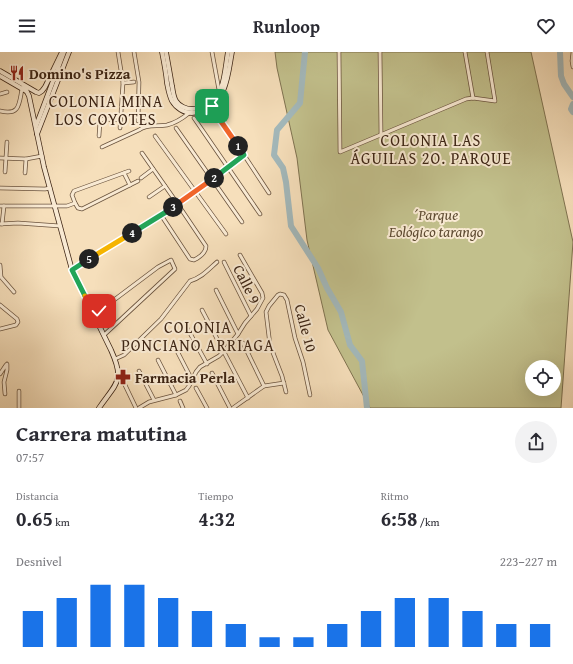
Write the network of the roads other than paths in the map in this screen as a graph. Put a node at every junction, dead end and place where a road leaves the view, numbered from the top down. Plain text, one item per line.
1 (63, 52) edge
2 (69, 52) edge
3 (118, 52) edge
4 (134, 52) edge
5 (162, 52) edge
6 (166, 52) edge
7 (212, 52) edge
8 (228, 52) edge
9 (232, 52) edge
10 (339, 52) edge
11 (380, 52) edge
12 (465, 52) edge
13 (487, 52) edge
14 (573, 52) edge
15 (166, 63) junction
16 (573, 67) edge
17 (0, 71) edge
18 (0, 76) edge
19 (134, 82) dead end
20 (123, 83) junction
21 (24, 88) junction
22 (219, 90) junction
23 (7, 92) dead end
24 (0, 94) edge
25 (473, 98) junction
26 (211, 107) junction
27 (0, 111) edge
28 (190, 113) junction
29 (194, 118) dead end
30 (121, 120) junction
31 (138, 121) dead end
32 (36, 126) junction
33 (120, 128) dead end
34 (176, 128) dead end
35 (37, 134) junction
36 (381, 135) junction
37 (99, 136) dead end
38 (155, 136) dead end
39 (7, 142) dead end
40 (102, 147) dead end
41 (142, 153) dead end
42 (244, 155) junction
43 (42, 156) junction
44 (0, 158) edge
45 (6, 158) junction
46 (26, 159) junction
47 (228, 167) junction
48 (153, 169) junction
49 (129, 171) dead end
50 (5, 172) dead end
51 (25, 173) dead end
52 (124, 173) junction
53 (211, 180) junction
54 (130, 185) junction
55 (165, 186) junction
56 (0, 188) edge
57 (50, 188) junction
58 (194, 191) junction
59 (269, 193) dead end
60 (149, 197) dead end
61 (75, 203) junction
62 (178, 203) junction
63 (2, 206) edge
64 (54, 206) junction
65 (260, 214) dead end
66 (161, 215) junction
67 (1, 216) edge
68 (242, 222) dead end
69 (1, 224) edge
70 (60, 226) junction
71 (226, 234) dead end
72 (240, 255) dead end
73 (217, 262) dead end
74 (224, 262) dead end
75 (0, 265) edge
76 (72, 270) junction
77 (216, 290) dead end
78 (14, 292) dead end
79 (0, 305) edge
80 (202, 310) dead end
81 (266, 312) joint
82 (94, 315) junction
83 (251, 316) junction
84 (186, 326) dead end
85 (0, 329) edge
86 (238, 334) junction
87 (104, 335) junction
88 (243, 343) dead end
89 (176, 349) dead end
90 (223, 352) junction
91 (114, 358) junction
92 (158, 360) dead end
93 (207, 364) junction
94 (139, 371) dead end
95 (212, 373) dead end
96 (0, 374) edge
97 (118, 377) junction
98 (192, 380) junction
99 (284, 383) junction
100 (264, 386) junction
101 (196, 388) dead end
102 (19, 391) dead end
103 (286, 392) dead end
104 (5, 394) dead end
105 (176, 395) junction
106 (310, 395) dead end
107 (248, 398) junction
108 (154, 400) junction
109 (180, 401) dead end
110 (19, 408) edge
111 (99, 408) edge
112 (138, 408) edge
113 (183, 408) edge
114 (207, 408) edge
115 (232, 408) edge

1 - 21 main road
1 - 32 main road
2 - 35 main road
3 - 20 street
4 - 31 street
5 - 15 main road
6 - 15 main road
7 - 22 street
8 - 22 main road
9 - 26 main road
10 - 36 street
11 - 36 street
12 - 25 street
13 - 25 street
14 - 16 street
15 - 22 main road
15 - 28 main road
17 - 21 main road
18 - 21 main road
19 - 20 street
20 - 30 street
21 - 27 street
21 - 32 main road
23 - 24 street
25 - 36 street
26 - 28 main road
26 - 42 street
28 - 40 street
29 - 47 street
30 - 33 street
30 - 37 street
32 - 35 main road
34 - 53 street
35 - 43 main road
38 - 58 street
39 - 45 street
41 - 48 street
42 - 47 street
42 - 59 street
43 - 46 street
43 - 57 main road
44 - 45 street
45 - 46 street
45 - 50 street
46 - 51 street
47 - 53 street
47 - 65 street
48 - 54 street
48 - 55 street
49 - 52 street
52 - 54 street
52 - 61 street
53 - 58 street
53 - 68 street
54 - 61 street
55 - 60 street
55 - 62 street
56 - 57 street
57 - 64 main road
58 - 62 street
58 - 71 street
61 - 64 street
62 - 66 street
62 - 66 street
63 - 64 street
63 - 67 street
64 - 70 main road
66 - 76 street
67 - 69 street
69 - 70 street
70 - 76 main road
72 - 83 street
73 - 91 street
74 - 83 street, Calle 9
75 - 78 street
76 - 82 main road
77 - 86 street
79 - 85 street
80 - 90 street
81 - 99 street, Calle 9
81 - 106 street, Calle 10
82 - 87 main road
82 - 87 street
83 - 86 street
84 - 93 street
86 - 90 street
87 - 91 main road
88 - 100 street
89 - 98 street
90 - 93 street
90 - 107 street
91 - 97 main road
92 - 105 street
93 - 98 street
94 - 108 street
95 - 115 street
96 - 104 street
97 - 111 main road
97 - 112 street
98 - 105 street
99 - 100 street
99 - 103 street, Calle 9
100 - 107 street
101 - 114 street
102 - 110 street
105 - 108 street
107 - 115 street
108 - 112 street
109 - 113 street

